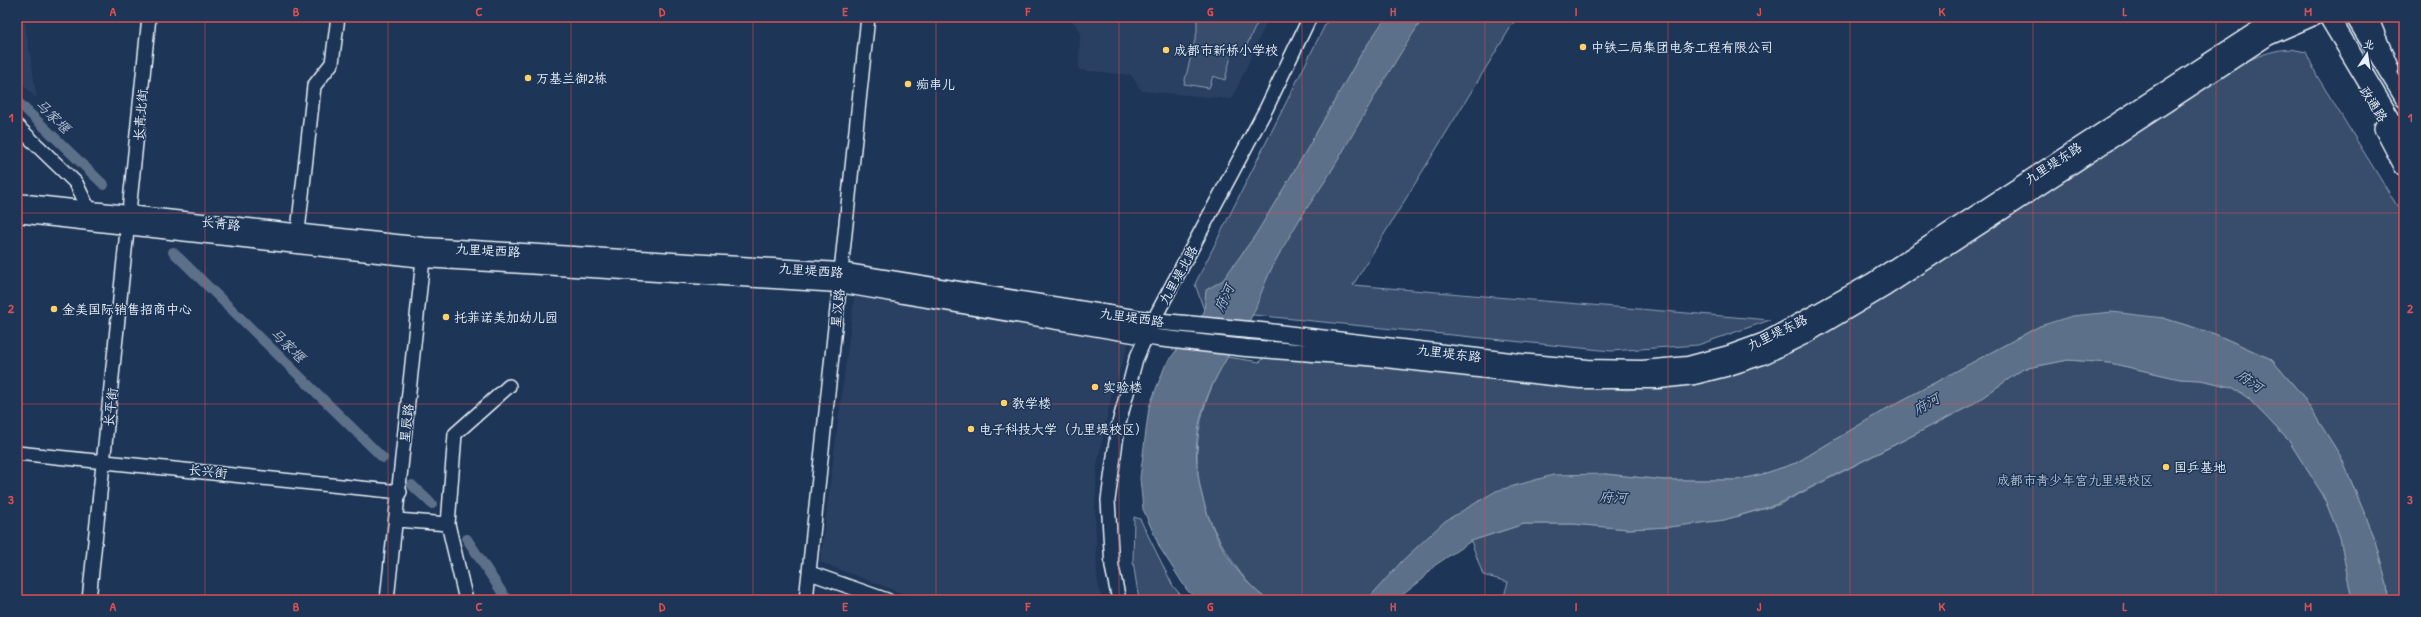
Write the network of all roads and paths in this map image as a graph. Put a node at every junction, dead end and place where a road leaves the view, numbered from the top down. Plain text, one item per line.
1 (149, 17) edge
2 (338, 17) edge
3 (868, 17) edge
4 (1310, 17) edge
5 (2277, 17) edge
6 (2316, 17) edge
7 (2329, 17) edge
8 (2341, 17) edge
9 (2354, 17) edge
10 (2372, 17) edge
11 (2404, 92) edge
12 (2371, 98) junction
13 (2404, 99) edge
14 (2404, 124) edge
15 (17, 126) edge
16 (2404, 142) edge
17 (2404, 151) edge
18 (2404, 166) edge
19 (17, 202) edge
20 (89, 210) junction
21 (17, 214) edge
22 (130, 220) junction
23 (298, 231) junction
24 (424, 253) junction
25 (840, 278) junction
26 (1152, 321) junction
27 (1195, 324) joint
28 (1145, 337) junction
29 (509, 386) dead end
30 (17, 453) edge
31 (104, 460) junction
32 (400, 492) junction
33 (397, 520) junction
34 (448, 524) junction
35 (810, 573) junction
36 (89, 600) edge
37 (387, 600) edge
38 (466, 600) edge
39 (806, 600) edge
40 (887, 600) edge
41 (1118, 600) edge

1 - 22 street, 长青北街
2 - 23 street
3 - 25 street, 星汉路
4 - 26 street, 九里堤北路
5 - 27 main road, 九里堤东路
6 - 12 main road, 政通路
6 - 28 main road
7 - 16 highway
8 - 14 highway
9 - 13 main road
10 - 11 street
12 - 17 main road, 政通路
12 - 18 highway
15 - 20 street
19 - 20 main road, 长青路
20 - 22 main road, 长青路
21 - 22 main road
22 - 23 main road, 长青路
22 - 24 main road
22 - 31 street, 长平街
23 - 24 main road, 长青路
24 - 25 main road, 九里堤西路
24 - 32 street, 星辰路
25 - 26 main road, 九里堤西路
25 - 28 main road
25 - 35 street, 星汉路
26 - 27 main road, 九里堤西路
26 - 28 street, 九里堤北路
28 - 41 street, 九里堤北路
29 - 34 street
30 - 31 street, 长兴街
31 - 32 street, 长兴街
31 - 36 street, 长平街
32 - 33 street, 星辰路
33 - 34 street
33 - 37 street, 星辰路
34 - 38 street
35 - 39 street, 星汉路
35 - 40 street

